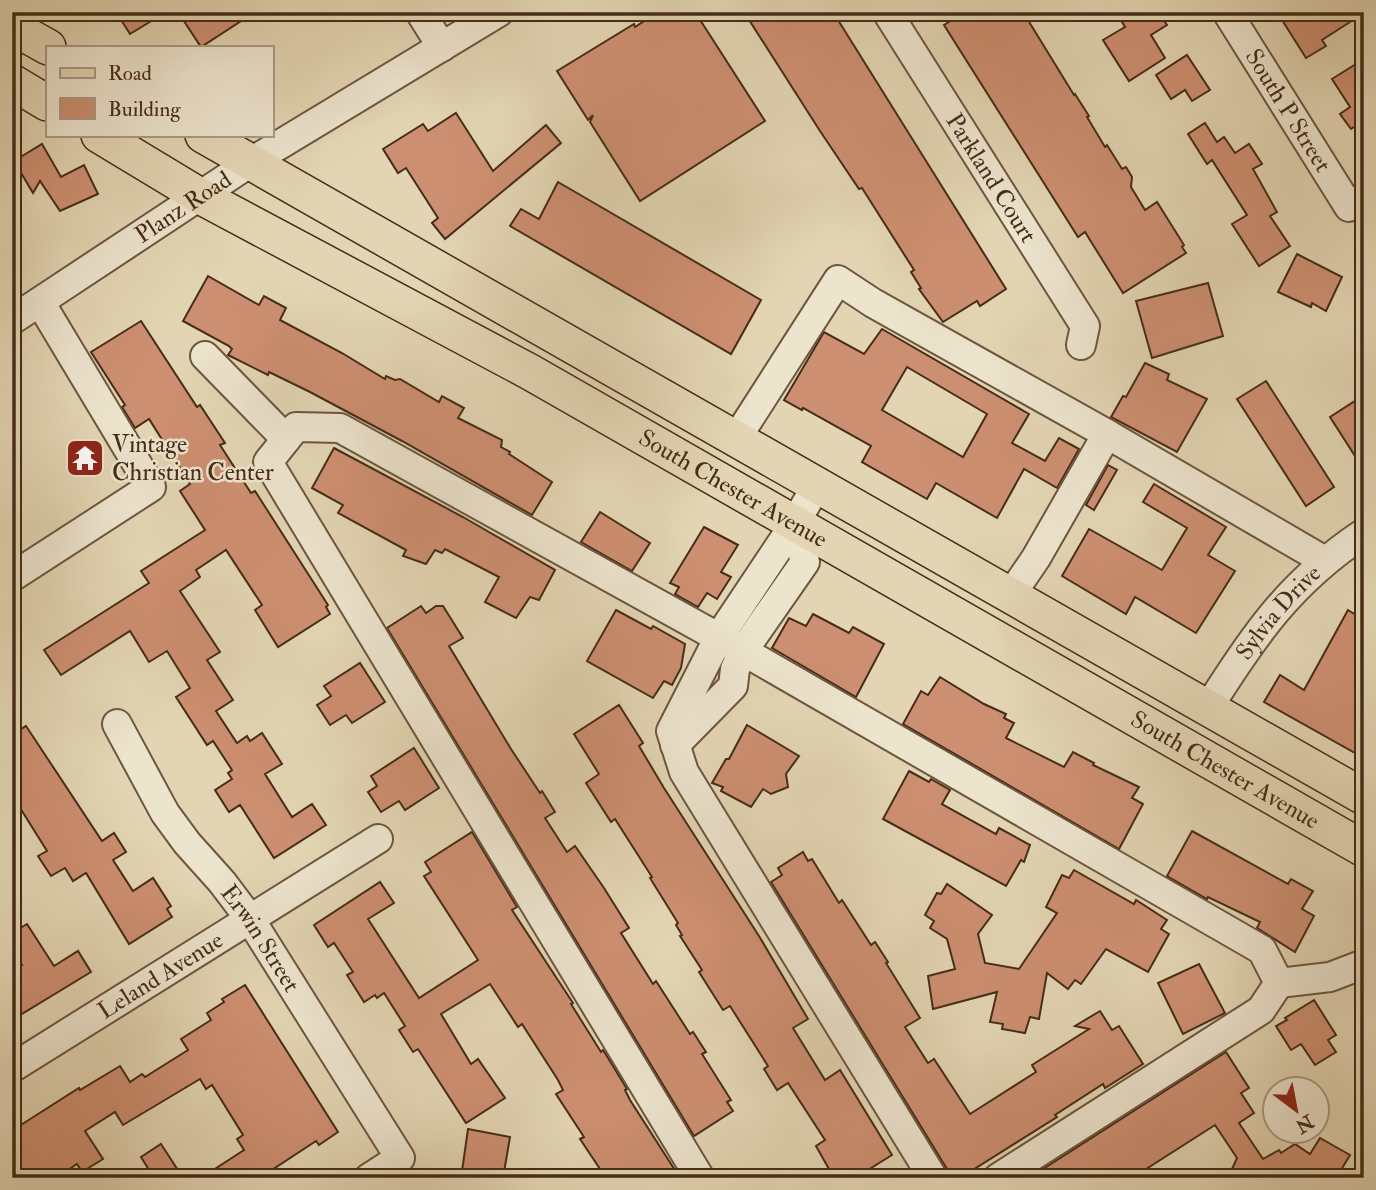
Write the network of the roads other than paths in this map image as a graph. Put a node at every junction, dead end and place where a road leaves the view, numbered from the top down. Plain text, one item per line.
1 (420, 12) edge
2 (499, 12) edge
3 (887, 12) edge
4 (1227, 12) edge
5 (12, 27) edge
6 (46, 46) edge
7 (442, 47) junction
8 (101, 136) edge
9 (205, 136) edge
10 (251, 162) junction
11 (200, 196) junction
12 (1356, 202) edge
13 (40, 302) junction
14 (12, 320) edge
15 (1081, 345) dead end
16 (205, 356) dead end
17 (1107, 434) junction
18 (286, 439) junction
19 (736, 439) junction
20 (817, 485) junction
21 (795, 523) junction
22 (1364, 533) edge
23 (1325, 561) junction
24 (12, 577) edge
25 (1010, 596) junction
26 (719, 637) junction
27 (744, 651) junction
28 (1208, 708) junction
29 (117, 723) dead end
30 (675, 744) junction
31 (1364, 797) edge
32 (379, 839) dead end
33 (1364, 849) edge
34 (250, 919) junction
35 (1364, 964) edge
36 (1279, 983) junction
37 (12, 1068) edge
38 (369, 1178) edge
39 (700, 1178) edge
40 (933, 1178) edge
41 (998, 1178) edge

1 - 7 street
2 - 7 street, Planz Road
3 - 15 street, Parkland Court
4 - 12 street, South P Street
5 - 6 main road
7 - 10 street, Planz Road
8 - 11 main road, South Chester Avenue
9 - 10 main road, South Chester Avenue
10 - 11 street, Planz Road
10 - 19 main road, South Chester Avenue
11 - 13 street, Planz Road
11 - 21 main road, South Chester Avenue
13 - 14 street, Planz Road
13 - 24 street
16 - 18 street
17 - 19 street
17 - 23 street
17 - 25 street
18 - 26 street
18 - 39 street
19 - 20 main road, South Chester Avenue
20 - 21 street
20 - 25 main road, South Chester Avenue
21 - 26 street
21 - 27 street
21 - 33 main road, South Chester Avenue
22 - 23 street, Sylvia Drive
23 - 28 street, Sylvia Drive
25 - 28 main road, South Chester Avenue
26 - 27 street
26 - 30 street
27 - 30 street
27 - 36 street
28 - 31 main road, South Chester Avenue
29 - 34 street, Erwin Street
30 - 40 street
32 - 34 street, Leland Avenue
34 - 37 street, Leland Avenue
34 - 38 street, Erwin Street
35 - 36 street
36 - 41 street

